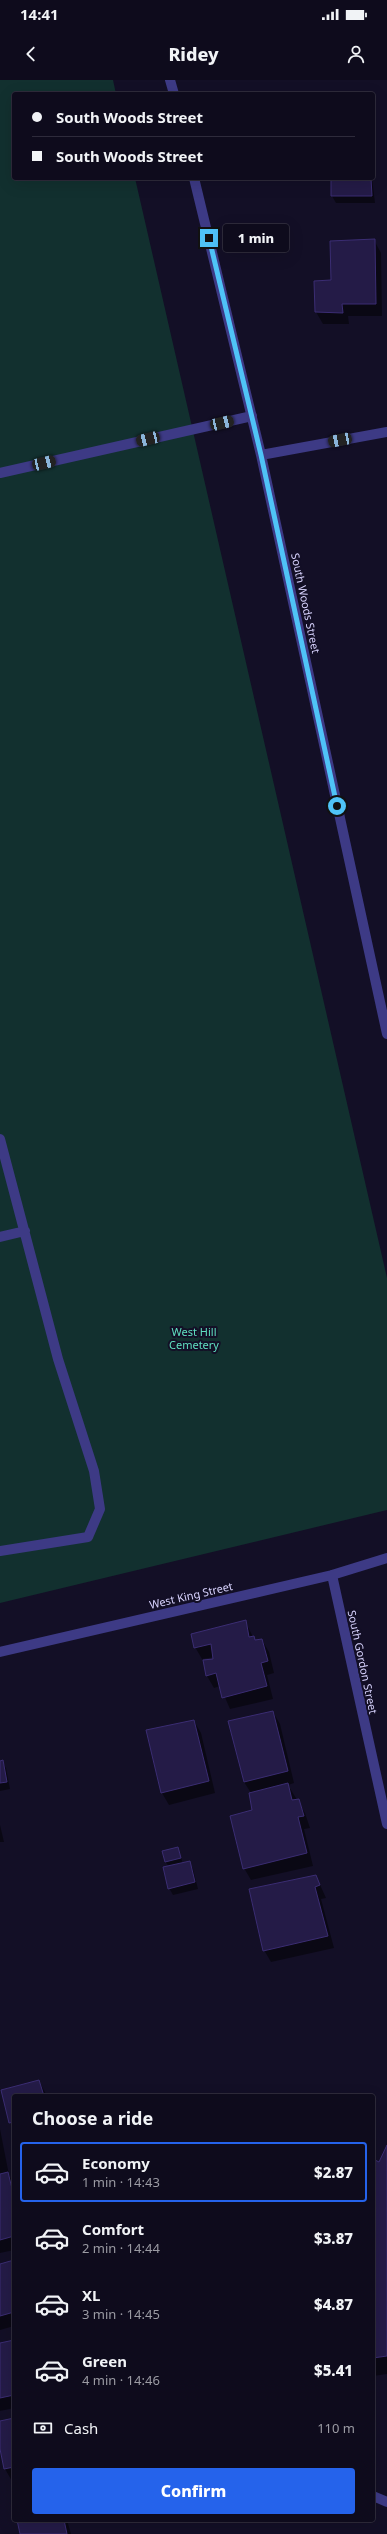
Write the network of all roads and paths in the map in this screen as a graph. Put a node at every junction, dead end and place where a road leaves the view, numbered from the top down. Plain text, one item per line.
1 (170, 80) edge
2 (173, 92) edge
3 (194, 180) edge
4 (252, 416) junction
5 (387, 432) edge
6 (261, 455) junction
7 (0, 473) edge
8 (387, 1034) edge
9 (0, 1139) edge
10 (25, 1231) junction
11 (0, 1237) edge
12 (0, 1551) edge
13 (387, 1558) edge
14 (332, 1575) junction
15 (0, 1652) edge
16 (387, 1824) edge
17 (375, 2497) edge
18 (387, 2502) edge

1 - 2 street
3 - 4 street, South Woods Street
4 - 6 street, South Woods Street
4 - 7 street
5 - 6 street
6 - 8 street, South Woods Street
9 - 10 street
10 - 11 street
10 - 12 street
13 - 14 street, West King Street
14 - 15 street, West King Street
14 - 16 street, South Gordon Street
17 - 18 street

